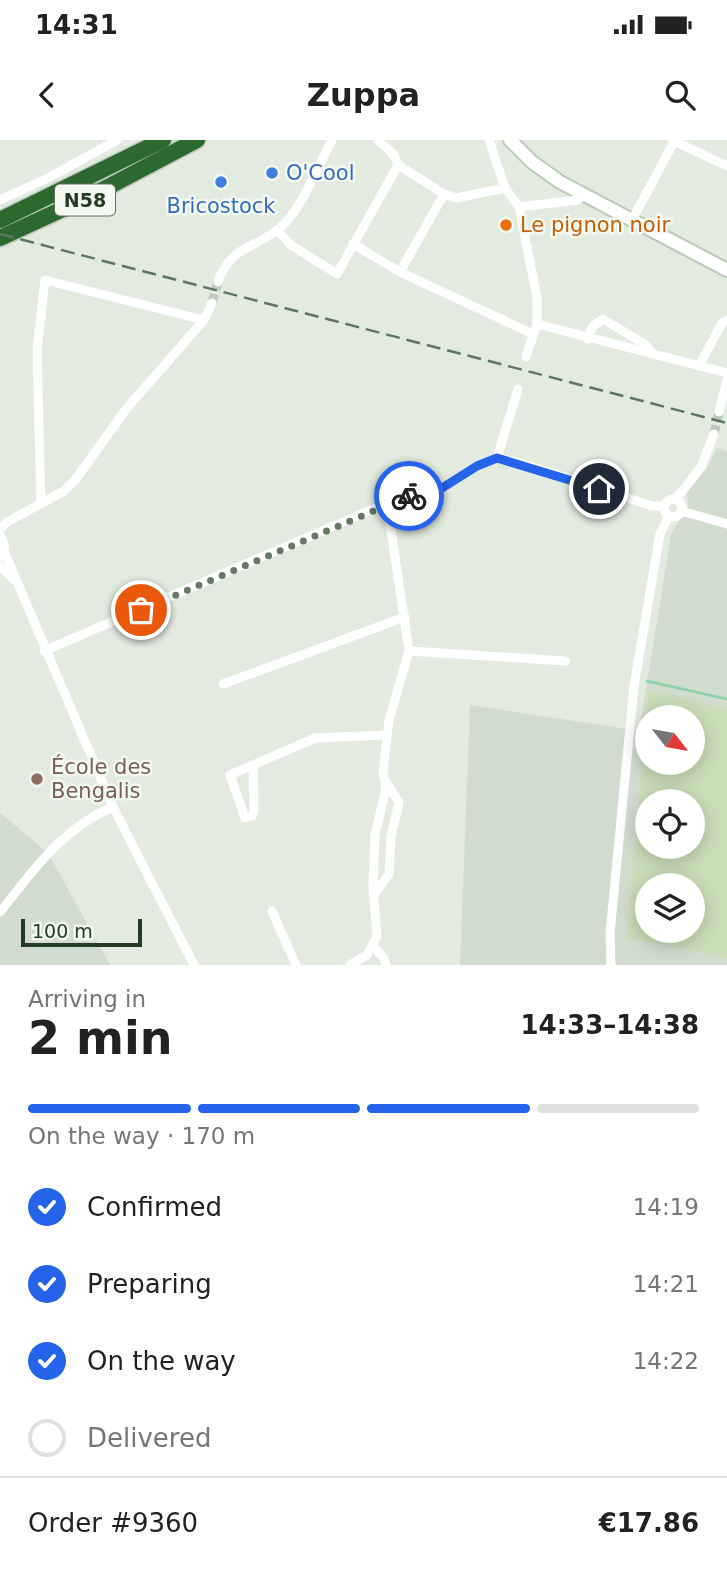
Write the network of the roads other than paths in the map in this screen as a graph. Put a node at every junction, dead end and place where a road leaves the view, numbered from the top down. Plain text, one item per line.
1 (117, 140) edge
2 (163, 140) edge
3 (197, 140) edge
4 (207, 140) edge
5 (332, 140) edge
6 (378, 140) edge
7 (489, 140) edge
8 (510, 140) edge
9 (674, 141) edge
10 (168, 158) junction
11 (398, 165) junction
12 (727, 166) edge
13 (505, 188) junction
14 (444, 194) junction
15 (584, 195) junction
16 (0, 200) edge
17 (519, 207) junction
18 (0, 220) edge
19 (632, 220) junction
20 (277, 230) junction
21 (0, 238) edge
22 (353, 244) junction
23 (727, 270) edge
24 (400, 272) junction
25 (218, 282) tunnel mouth
26 (212, 303) tunnel mouth
27 (204, 320) junction
28 (727, 320) edge
29 (537, 324) junction
30 (533, 334) junction
31 (587, 339) junction
32 (653, 355) junction
33 (526, 357) dead end
34 (699, 366) junction
35 (727, 373) edge
36 (727, 380) edge
37 (518, 389) dead end
38 (719, 412) tunnel mouth
39 (714, 434) tunnel mouth
40 (497, 458) junction
41 (676, 499) junction
42 (387, 503) junction
43 (41, 504) junction
44 (664, 506) junction
45 (681, 511) junction
46 (669, 516) junction
47 (727, 524) edge
48 (0, 529) edge
49 (0, 535) edge
50 (2, 554) edge
51 (0, 566) edge
52 (17, 583) junction
53 (404, 617) junction
54 (44, 650) junction
55 (409, 652) junction
56 (565, 662) dead end
57 (223, 684) dead end
58 (387, 735) junction
59 (253, 766) junction
60 (386, 782) junction
61 (398, 797) junction
62 (384, 799) junction
63 (113, 807) junction
64 (375, 835) junction
65 (391, 838) junction
66 (373, 873) junction
67 (388, 876) junction
68 (374, 895) junction
69 (272, 911) dead end
70 (0, 912) edge
71 (373, 947) junction
72 (365, 962) edge
73 (194, 965) edge
74 (296, 965) edge
75 (350, 965) edge
76 (386, 965) edge
77 (611, 965) edge

1 - 16 street
2 - 18 highway, N58
3 - 10 highway, N58
4 - 10 highway
5 - 20 street
6 - 11 street
7 - 13 street
8 - 15 main road
9 - 12 street
9 - 19 street
10 - 21 highway, N58
11 - 14 street
11 - 22 street
13 - 14 street
13 - 17 street
14 - 24 street
15 - 17 street
15 - 19 main road
17 - 29 street
19 - 23 main road
20 - 22 street
20 - 25 street
22 - 24 street
24 - 30 street
26 - 27 street
27 - 43 street
27 - 43 street
28 - 34 street
29 - 30 street
29 - 31 street
30 - 33 street
31 - 32 street
31 - 32 street
32 - 34 street
34 - 35 street
36 - 38 street
37 - 40 street
39 - 41 street
40 - 42 street
40 - 44 street
41 - 44 street
41 - 45 street
42 - 53 street
42 - 54 street
43 - 48 street
44 - 46 street
45 - 46 street
45 - 47 street
46 - 77 street
49 - 50 street
50 - 52 street
51 - 52 street
52 - 54 street
53 - 55 street
53 - 57 street
54 - 63 street
55 - 56 street
55 - 58 street
58 - 59 street
58 - 60 street
59 - 59 street
60 - 61 street
60 - 62 street
61 - 62 street
61 - 65 street
62 - 64 street
63 - 70 street
63 - 73 street
64 - 65 street
64 - 66 street
65 - 67 street
66 - 67 street
66 - 68 street
67 - 68 street
68 - 71 street
69 - 74 street
71 - 72 street
71 - 76 street
72 - 75 street

